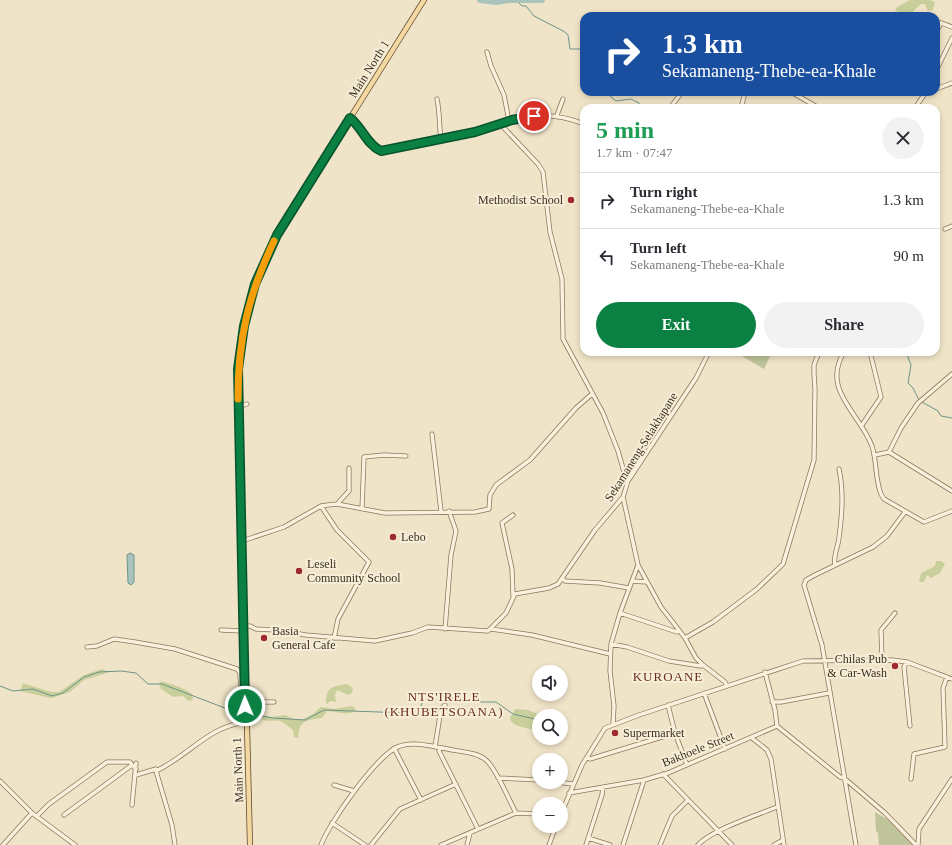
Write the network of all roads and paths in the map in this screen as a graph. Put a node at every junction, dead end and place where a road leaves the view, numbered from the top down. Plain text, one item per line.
1 (424, 0) edge
2 (941, 22) edge
3 (952, 27) edge
4 (952, 38) edge
5 (488, 52) dead end
6 (940, 63) edge
7 (952, 83) edge
8 (940, 88) edge
9 (798, 96) edge
10 (562, 99) dead end
11 (437, 100) dead end
12 (812, 104) edge
13 (557, 115) junction
14 (350, 118) junction
15 (509, 121) junction
16 (503, 123) junction
17 (580, 123) edge
18 (441, 139) junction
19 (952, 226) edge
20 (945, 229) dead end
21 (707, 356) edge
22 (817, 356) edge
23 (842, 356) edge
24 (871, 356) edge
25 (952, 374) edge
26 (592, 394) junction
27 (247, 404) dead end
28 (238, 407) junction
29 (862, 425) junction
30 (432, 434) dead end
31 (889, 452) junction
32 (874, 455) junction
33 (406, 456) dead end
34 (349, 468) dead end
35 (840, 469) dead end
36 (628, 481) junction
37 (952, 491) edge
38 (624, 497) junction
39 (338, 504) junction
40 (321, 506) junction
41 (362, 509) junction
42 (441, 511) junction
43 (952, 511) edge
44 (449, 512) junction
45 (905, 512) junction
46 (513, 515) dead end
47 (242, 541) junction
48 (638, 565) junction
49 (835, 565) junction
50 (562, 578) junction
51 (632, 582) junction
52 (647, 582) junction
53 (629, 588) junction
54 (513, 596) junction
55 (620, 613) junction
56 (895, 613) dead end
57 (244, 629) junction
58 (445, 629) junction
59 (491, 629) junction
60 (221, 630) dead end
61 (678, 631) junction
62 (334, 638) junction
63 (685, 638) junction
64 (611, 644) junction
65 (87, 647) dead end
66 (610, 654) junction
67 (824, 660) junction
68 (882, 660) junction
69 (907, 662) junction
70 (703, 665) junction
71 (765, 672) junction
72 (947, 677) junction
73 (952, 679) edge
74 (727, 686) junction
75 (704, 693) junction
76 (829, 693) junction
77 (274, 702) dead end
78 (772, 702) junction
79 (245, 703) junction
80 (445, 705) dead end
81 (668, 705) junction
82 (246, 722) junction
83 (613, 724) junction
84 (777, 726) junction
85 (910, 726) dead end
86 (765, 732) junction
87 (675, 733) junction
88 (752, 738) junction
89 (759, 742) junction
90 (394, 748) junction
91 (438, 748) junction
92 (725, 749) junction
93 (587, 757) junction
94 (136, 763) dead end
95 (132, 765) junction
96 (687, 766) junction
97 (136, 769) junction
98 (156, 771) junction
99 (663, 774) junction
100 (136, 775) junction
101 (498, 778) junction
102 (844, 778) junction
103 (912, 779) dead end
104 (532, 780) edge
105 (644, 780) junction
106 (952, 780) edge
107 (0, 781) edge
108 (568, 783) edge
109 (456, 784) junction
110 (573, 784) junction
111 (334, 785) dead end
112 (603, 787) junction
113 (354, 791) junction
114 (569, 793) junction
115 (567, 797) edge
116 (420, 800) junction
117 (687, 801) junction
118 (132, 805) dead end
119 (777, 807) junction
120 (32, 813) junction
121 (516, 813) junction
122 (532, 814) edge
123 (64, 815) dead end
124 (37, 816) junction
125 (332, 822) junction
126 (478, 829) junction
127 (720, 832) junction
128 (470, 833) junction
129 (553, 833) edge
130 (588, 838) junction
131 (783, 840) junction
132 (4, 845) edge
133 (74, 845) edge
134 (175, 845) edge
135 (250, 845) edge
136 (320, 845) edge
137 (365, 845) edge
138 (371, 845) edge
139 (441, 845) edge
140 (467, 845) edge
141 (549, 845) edge
142 (586, 845) edge
143 (610, 845) edge
144 (622, 845) edge
145 (660, 845) edge
146 (698, 845) edge
147 (732, 845) edge
148 (774, 845) edge
149 (784, 845) edge
150 (856, 845) edge
151 (917, 845) edge

1 - 14 main road, Main North 1
2 - 3 street
4 - 6 street
5 - 15 street
7 - 8 street
9 - 12 street
10 - 13 street
11 - 18 street
13 - 15 street
13 - 17 street
14 - 18 street
14 - 28 main road, Main North 1
15 - 16 street
16 - 18 street
16 - 26 street
19 - 20 street
21 - 36 street, Sekamaneng-Selakhapane
22 - 63 street
23 - 29 street
24 - 29 street
25 - 31 street
26 - 36 street
26 - 44 street
27 - 28 street
28 - 47 main road, Main North 1
29 - 32 street
30 - 42 street
31 - 32 street
31 - 37 street
32 - 45 street
33 - 41 street
34 - 39 street
35 - 49 street
36 - 38 street, Sekamaneng-Selakhapane
38 - 48 street
38 - 50 street, Sekamaneng-Selakhapane
39 - 40 street
39 - 41 street
40 - 47 street
40 - 62 street
41 - 42 street
42 - 44 street
43 - 45 street
44 - 58 street
45 - 49 street
46 - 54 street
47 - 57 main road, Main North 1
48 - 51 street
48 - 52 street
49 - 67 street
50 - 53 street
50 - 54 street, Sekamaneng-Selakhapane
51 - 52 street
51 - 53 street
52 - 61 street
53 - 55 street
54 - 59 street
55 - 61 street
55 - 64 street
56 - 68 street
57 - 60 street
57 - 62 street
57 - 79 main road, Main North 1
58 - 59 street
58 - 62 street
59 - 66 street
61 - 63 street
63 - 70 street
64 - 66 street
64 - 70 street
65 - 79 street
66 - 83 street
67 - 68 street
67 - 71 street
67 - 76 street
68 - 69 street
69 - 72 street
69 - 85 street
70 - 74 street
71 - 74 street
71 - 78 street
72 - 73 street
72 - 103 street
74 - 75 street
75 - 81 street
75 - 92 street
76 - 78 street
76 - 102 street
77 - 79 street
78 - 84 street
79 - 82 main road, Main North 1
80 - 91 street
81 - 83 street
81 - 87 street
82 - 98 street
82 - 135 main road, Main North 1
83 - 93 street
84 - 86 street, Bakhoele Street
84 - 102 street
86 - 88 street, Bakhoele Street
86 - 89 street
87 - 93 street
87 - 96 street
88 - 89 street
88 - 92 street, Bakhoele Street
89 - 119 street
90 - 91 street
90 - 113 street
90 - 116 street
91 - 101 street
91 - 109 street
92 - 96 street, Bakhoele Street
93 - 110 street
94 - 97 street
95 - 97 street
95 - 123 street
95 - 124 street
96 - 99 street, Bakhoele Street
97 - 100 street
98 - 100 street
98 - 134 street
99 - 105 street, Bakhoele Street
99 - 117 street
100 - 118 street
101 - 104 street
101 - 121 street
102 - 150 street
102 - 151 street
105 - 112 street, Bakhoele Street
105 - 144 street
106 - 151 street
107 - 120 street
108 - 110 street
109 - 116 street
109 - 126 street
110 - 114 street
111 - 113 street
112 - 114 street, Bakhoele Street
112 - 130 street
113 - 125 street
114 - 115 street
116 - 138 street
117 - 127 street
117 - 145 street
119 - 127 street
119 - 131 street
120 - 124 street
120 - 132 street
121 - 122 street
121 - 126 street
124 - 133 street
125 - 136 street
125 - 137 street
126 - 128 street
127 - 146 street
127 - 147 street
128 - 139 street
128 - 140 street
129 - 141 street
130 - 142 street
130 - 143 street
131 - 148 street
131 - 149 street

